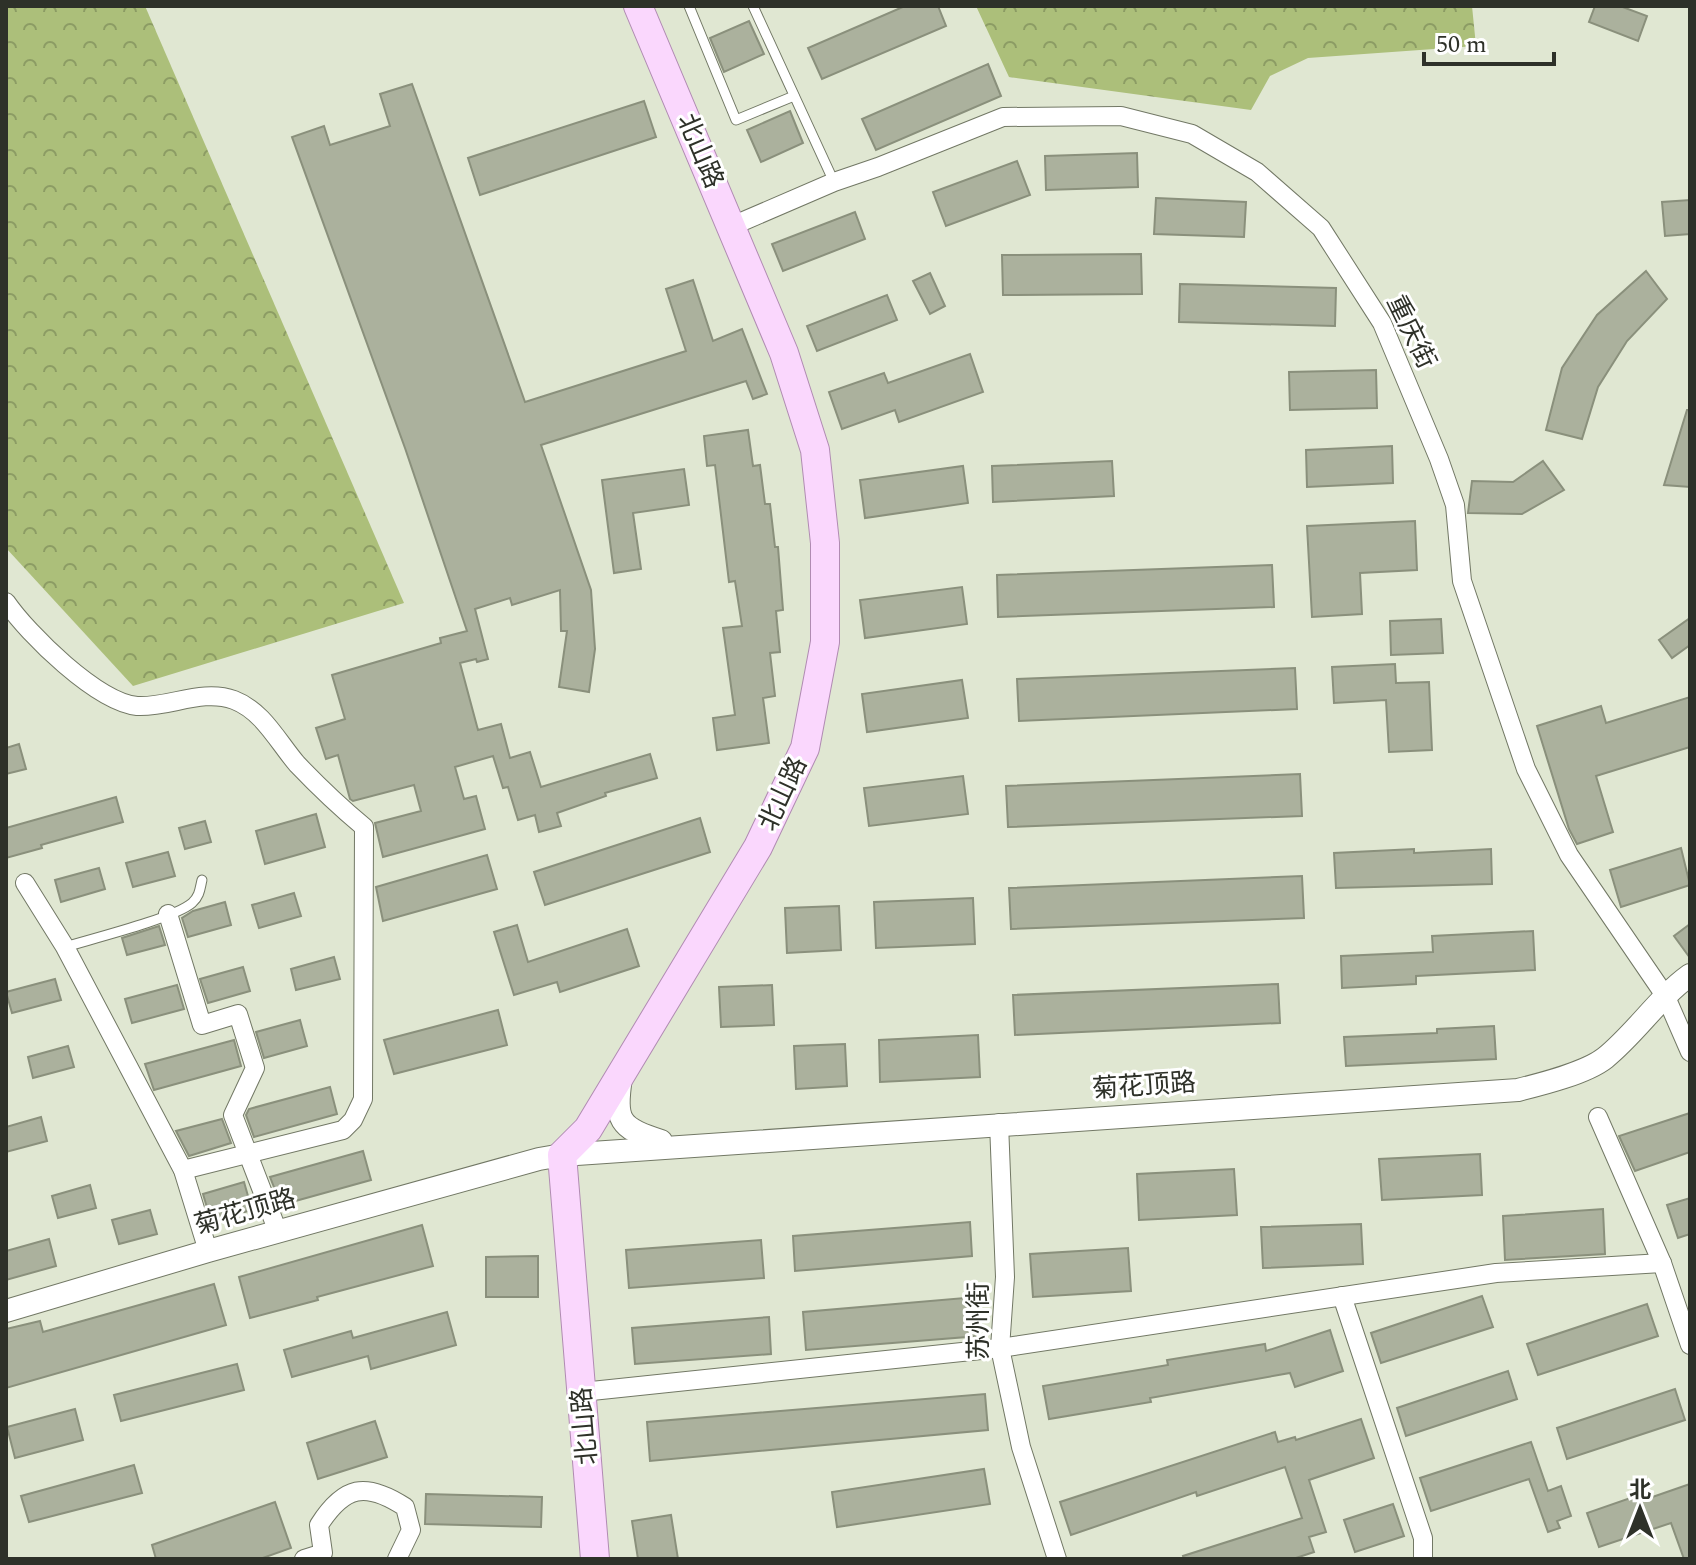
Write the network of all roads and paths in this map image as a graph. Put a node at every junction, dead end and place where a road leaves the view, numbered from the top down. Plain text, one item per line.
1 (638, 6) edge
2 (689, 6) edge
3 (753, 6) edge
4 (794, 96) junction
5 (834, 182) junction
6 (732, 226) junction
7 (6, 602) edge
8 (202, 880) dead end
9 (25, 883) dead end
10 (168, 914) junction
11 (65, 947) junction
12 (1690, 975) edge
13 (1666, 997) junction
14 (1690, 1052) edge
15 (622, 1073) junction
16 (1598, 1117) dead end
17 (999, 1123) junction
18 (677, 1145) junction
19 (250, 1153) junction
20 (562, 1155) junction
21 (183, 1170) junction
22 (499, 1170) junction
23 (568, 1226) junction
24 (278, 1232) junction
25 (208, 1251) junction
26 (1662, 1263) junction
27 (1342, 1296) junction
28 (6, 1311) edge
29 (1690, 1345) edge
30 (1000, 1348) junction
31 (582, 1392) junction
32 (328, 1556) edge
33 (304, 1559) edge
34 (397, 1559) edge
35 (595, 1559) edge
36 (1057, 1559) edge
37 (1423, 1559) edge

1 - 6 main road, 北山路
2 - 4 lane
3 - 4 lane
4 - 5 lane
5 - 6 street, 重庆街
5 - 13 street, 重庆街
6 - 15 main road, 北山路
7 - 19 street
8 - 10 lane
9 - 11 street
10 - 11 lane
10 - 19 street
11 - 21 street
12 - 13 street, 菊花顶路
13 - 14 street, 重庆街
13 - 17 street, 菊花顶路
15 - 18 street
15 - 20 main road, 北山路
16 - 26 street
17 - 18 street, 菊花顶路
17 - 30 street, 苏州街
18 - 20 street, 菊花顶路
19 - 21 street
19 - 24 street
20 - 22 street, 菊花顶路
20 - 23 main road, 北山路
21 - 25 street
22 - 23 street
22 - 24 street, 菊花顶路
23 - 31 main road, 北山路
24 - 25 street, 菊花顶路
25 - 28 street, 菊花顶路
26 - 27 street
26 - 29 street
27 - 30 street
27 - 37 street
30 - 31 street
30 - 36 street, 苏州街
31 - 35 main road, 北山路
32 - 33 street
32 - 34 street

